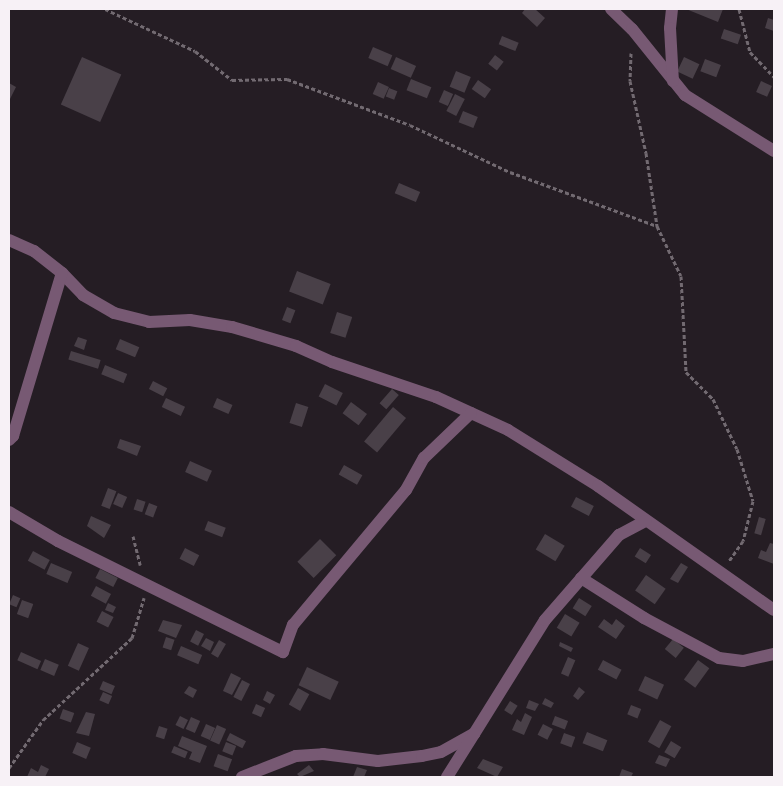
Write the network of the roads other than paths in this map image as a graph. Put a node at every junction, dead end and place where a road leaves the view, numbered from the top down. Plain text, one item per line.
1 (611, 9) edge
2 (672, 9) edge
3 (673, 81) junction
4 (774, 150) edge
5 (9, 240) edge
6 (62, 273) junction
7 (471, 413) junction
8 (9, 440) edge
9 (9, 512) edge
10 (645, 521) junction
11 (581, 578) junction
12 (774, 610) edge
13 (774, 654) edge
14 (474, 734) junction
15 (242, 777) edge
16 (447, 777) edge

1 - 3 street
2 - 3 street
3 - 4 street
5 - 6 street
6 - 7 street
6 - 8 street
7 - 9 street
7 - 10 street
10 - 11 street
10 - 12 street
11 - 13 street
11 - 14 street
14 - 15 street
14 - 16 street

